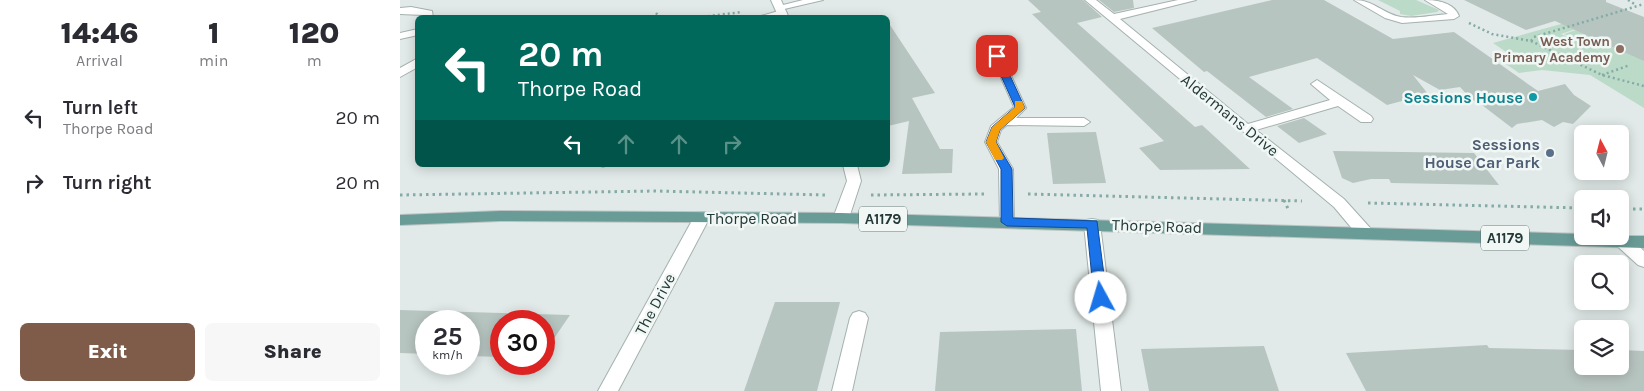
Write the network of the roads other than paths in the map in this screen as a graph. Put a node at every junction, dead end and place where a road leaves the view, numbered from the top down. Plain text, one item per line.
1 (818, 0) edge
2 (1090, 0) edge
3 (1191, 0) edge
4 (1359, 0) edge
5 (1430, 0) edge
6 (781, 10) edge
7 (400, 11) edge
8 (428, 15) edge
9 (767, 15) edge
10 (1112, 18) junction
11 (415, 33) edge
12 (400, 36) edge
13 (989, 39) dead end
14 (415, 63) edge
15 (400, 74) edge
16 (1318, 84) dead end
17 (1340, 101) junction
18 (1366, 119) dead end
19 (1005, 121) junction
20 (1084, 122) dead end
21 (1246, 129) junction
22 (850, 167) edge
23 (702, 218) junction
24 (840, 218) junction
25 (402, 222) edge
26 (1007, 222) junction
27 (1092, 224) junction
28 (1366, 234) junction
29 (1574, 240) edge
30 (1629, 241) edge
31 (1644, 242) edge
32 (1626, 245) edge
33 (1644, 261) edge
34 (859, 318) dead end
35 (608, 391) edge
36 (842, 391) edge
37 (1111, 391) edge

1 - 6 lane
2 - 10 street, Aldermans Drive
3 - 10 street
4 - 5 lane
6 - 9 lane
7 - 8 street
10 - 21 street, Aldermans Drive
11 - 12 street
13 - 19 lane
14 - 15 street
16 - 17 street
17 - 18 street
17 - 21 street
19 - 20 lane
19 - 26 lane
21 - 28 street, Aldermans Drive
22 - 24 street
23 - 24 main road, Thorpe Road / A1179
23 - 25 main road, Thorpe Road / A1179
23 - 35 street, The Drive
24 - 26 main road, Thorpe Road / A1179
26 - 27 main road, Thorpe Road / A1179
27 - 28 main road, Thorpe Road / A1179
27 - 37 street
28 - 29 main road, Thorpe Road / A1179
30 - 31 main road, Thorpe Road / A1179
32 - 33 street
34 - 36 street

